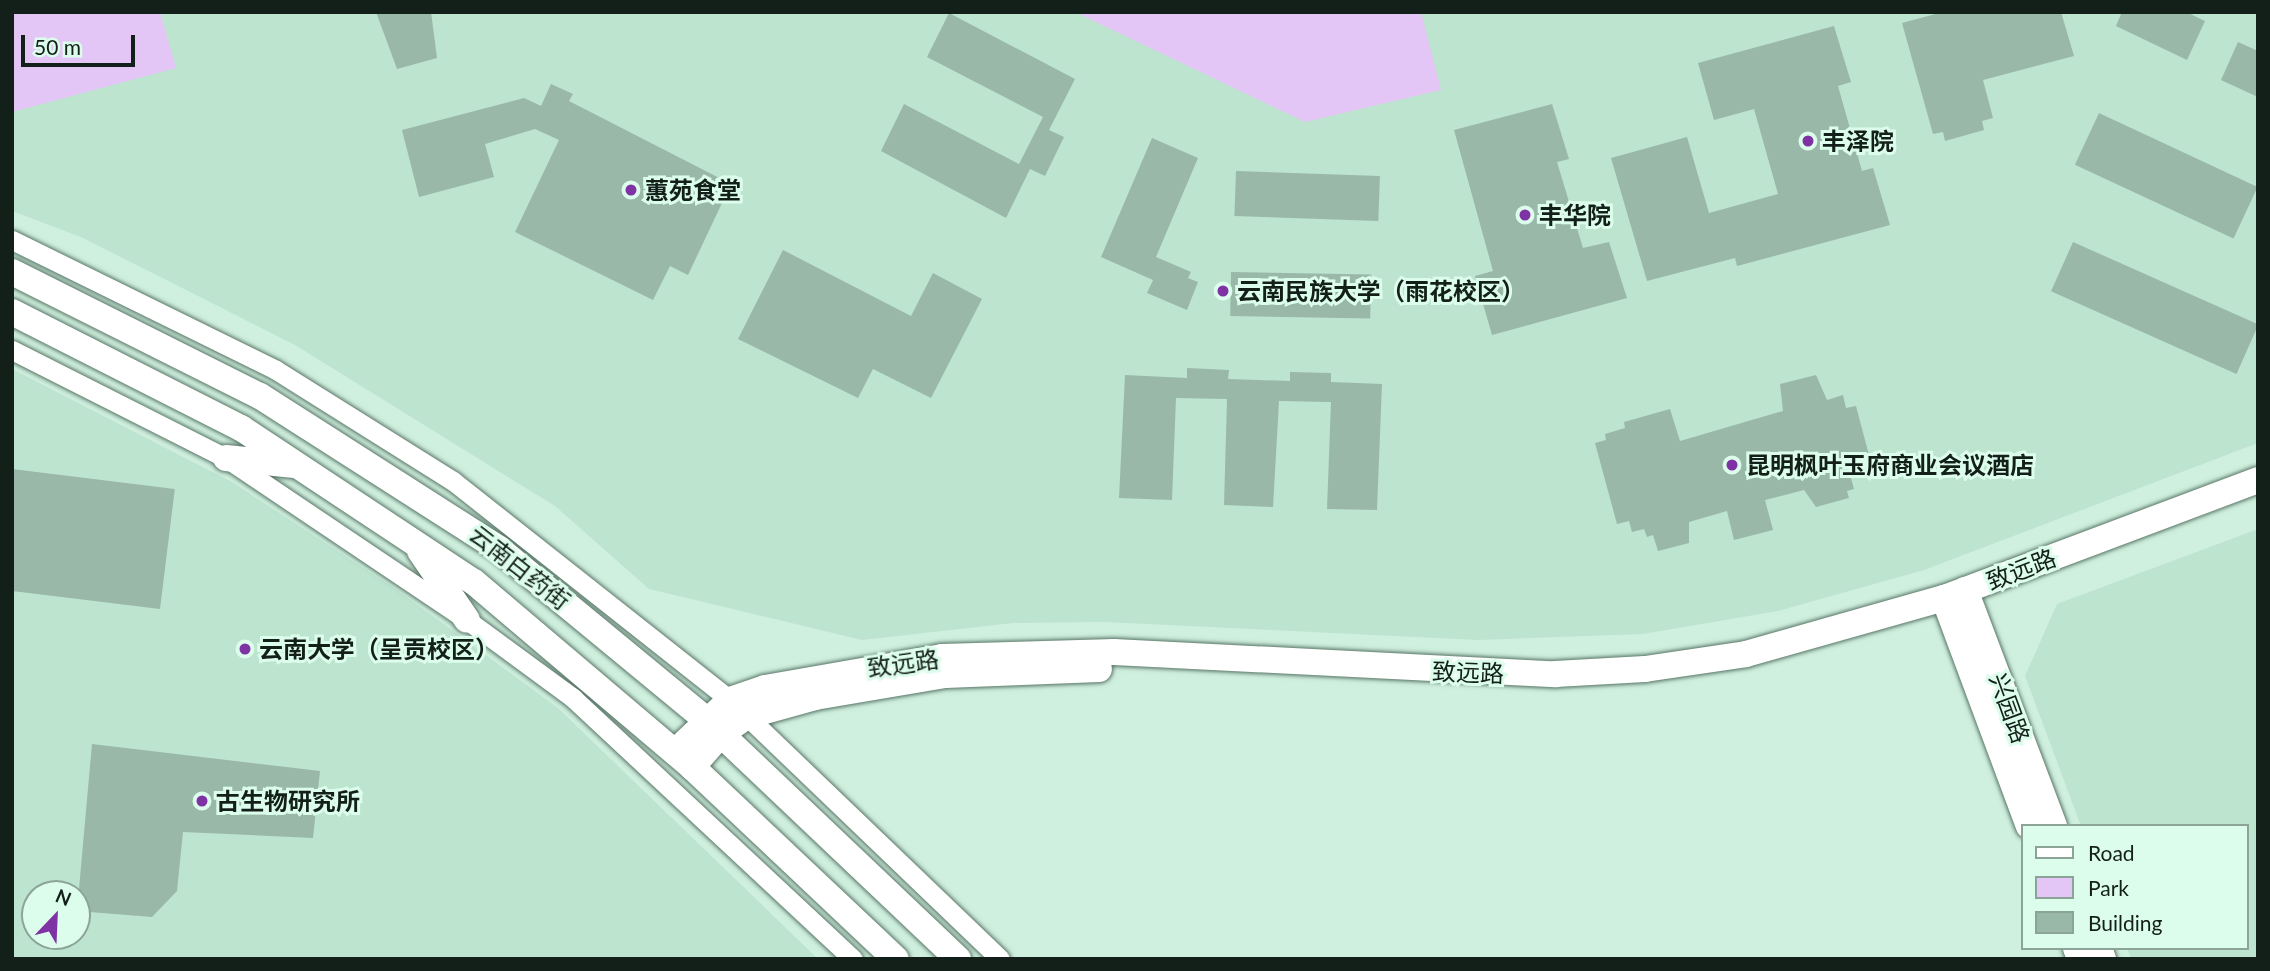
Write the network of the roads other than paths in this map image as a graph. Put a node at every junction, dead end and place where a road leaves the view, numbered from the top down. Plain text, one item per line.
1 (12, 240) edge
2 (12, 272) edge
3 (12, 312) edge
4 (12, 351) edge
5 (226, 458) junction
6 (303, 466) junction
7 (2258, 480) edge
8 (2258, 499) edge
9 (409, 535) junction
10 (1957, 602) junction
11 (467, 620) junction
12 (637, 659) junction
13 (606, 690) junction
14 (738, 708) junction
15 (713, 726) junction
16 (684, 759) junction
17 (807, 813) junction
18 (2028, 824) edge
19 (2053, 824) edge
20 (776, 845) junction
21 (853, 959) edge
22 (896, 959) edge
23 (958, 959) edge
24 (1000, 959) edge

1 - 14 street
2 - 12 main road, 云南白药街
3 - 6 main road, 云南白药街
4 - 5 street
5 - 6 main road
5 - 11 street
6 - 9 main road, 云南白药街
7 - 10 main road, 致远路
8 - 10 main road, 致远路
9 - 11 main road
9 - 13 main road, 云南白药街
10 - 14 main road, 致远路
10 - 18 main road, 兴园路
10 - 19 main road, 兴园路
11 - 21 street
12 - 13 main road
12 - 15 main road, 云南白药街
13 - 16 main road, 云南白药街
14 - 15 main road, 致远路
14 - 24 street
15 - 16 main road, 致远路
15 - 17 main road, 云南白药街
16 - 20 main road, 云南白药街
17 - 20 main road
17 - 23 main road, 云南白药街
20 - 22 main road, 云南白药街

